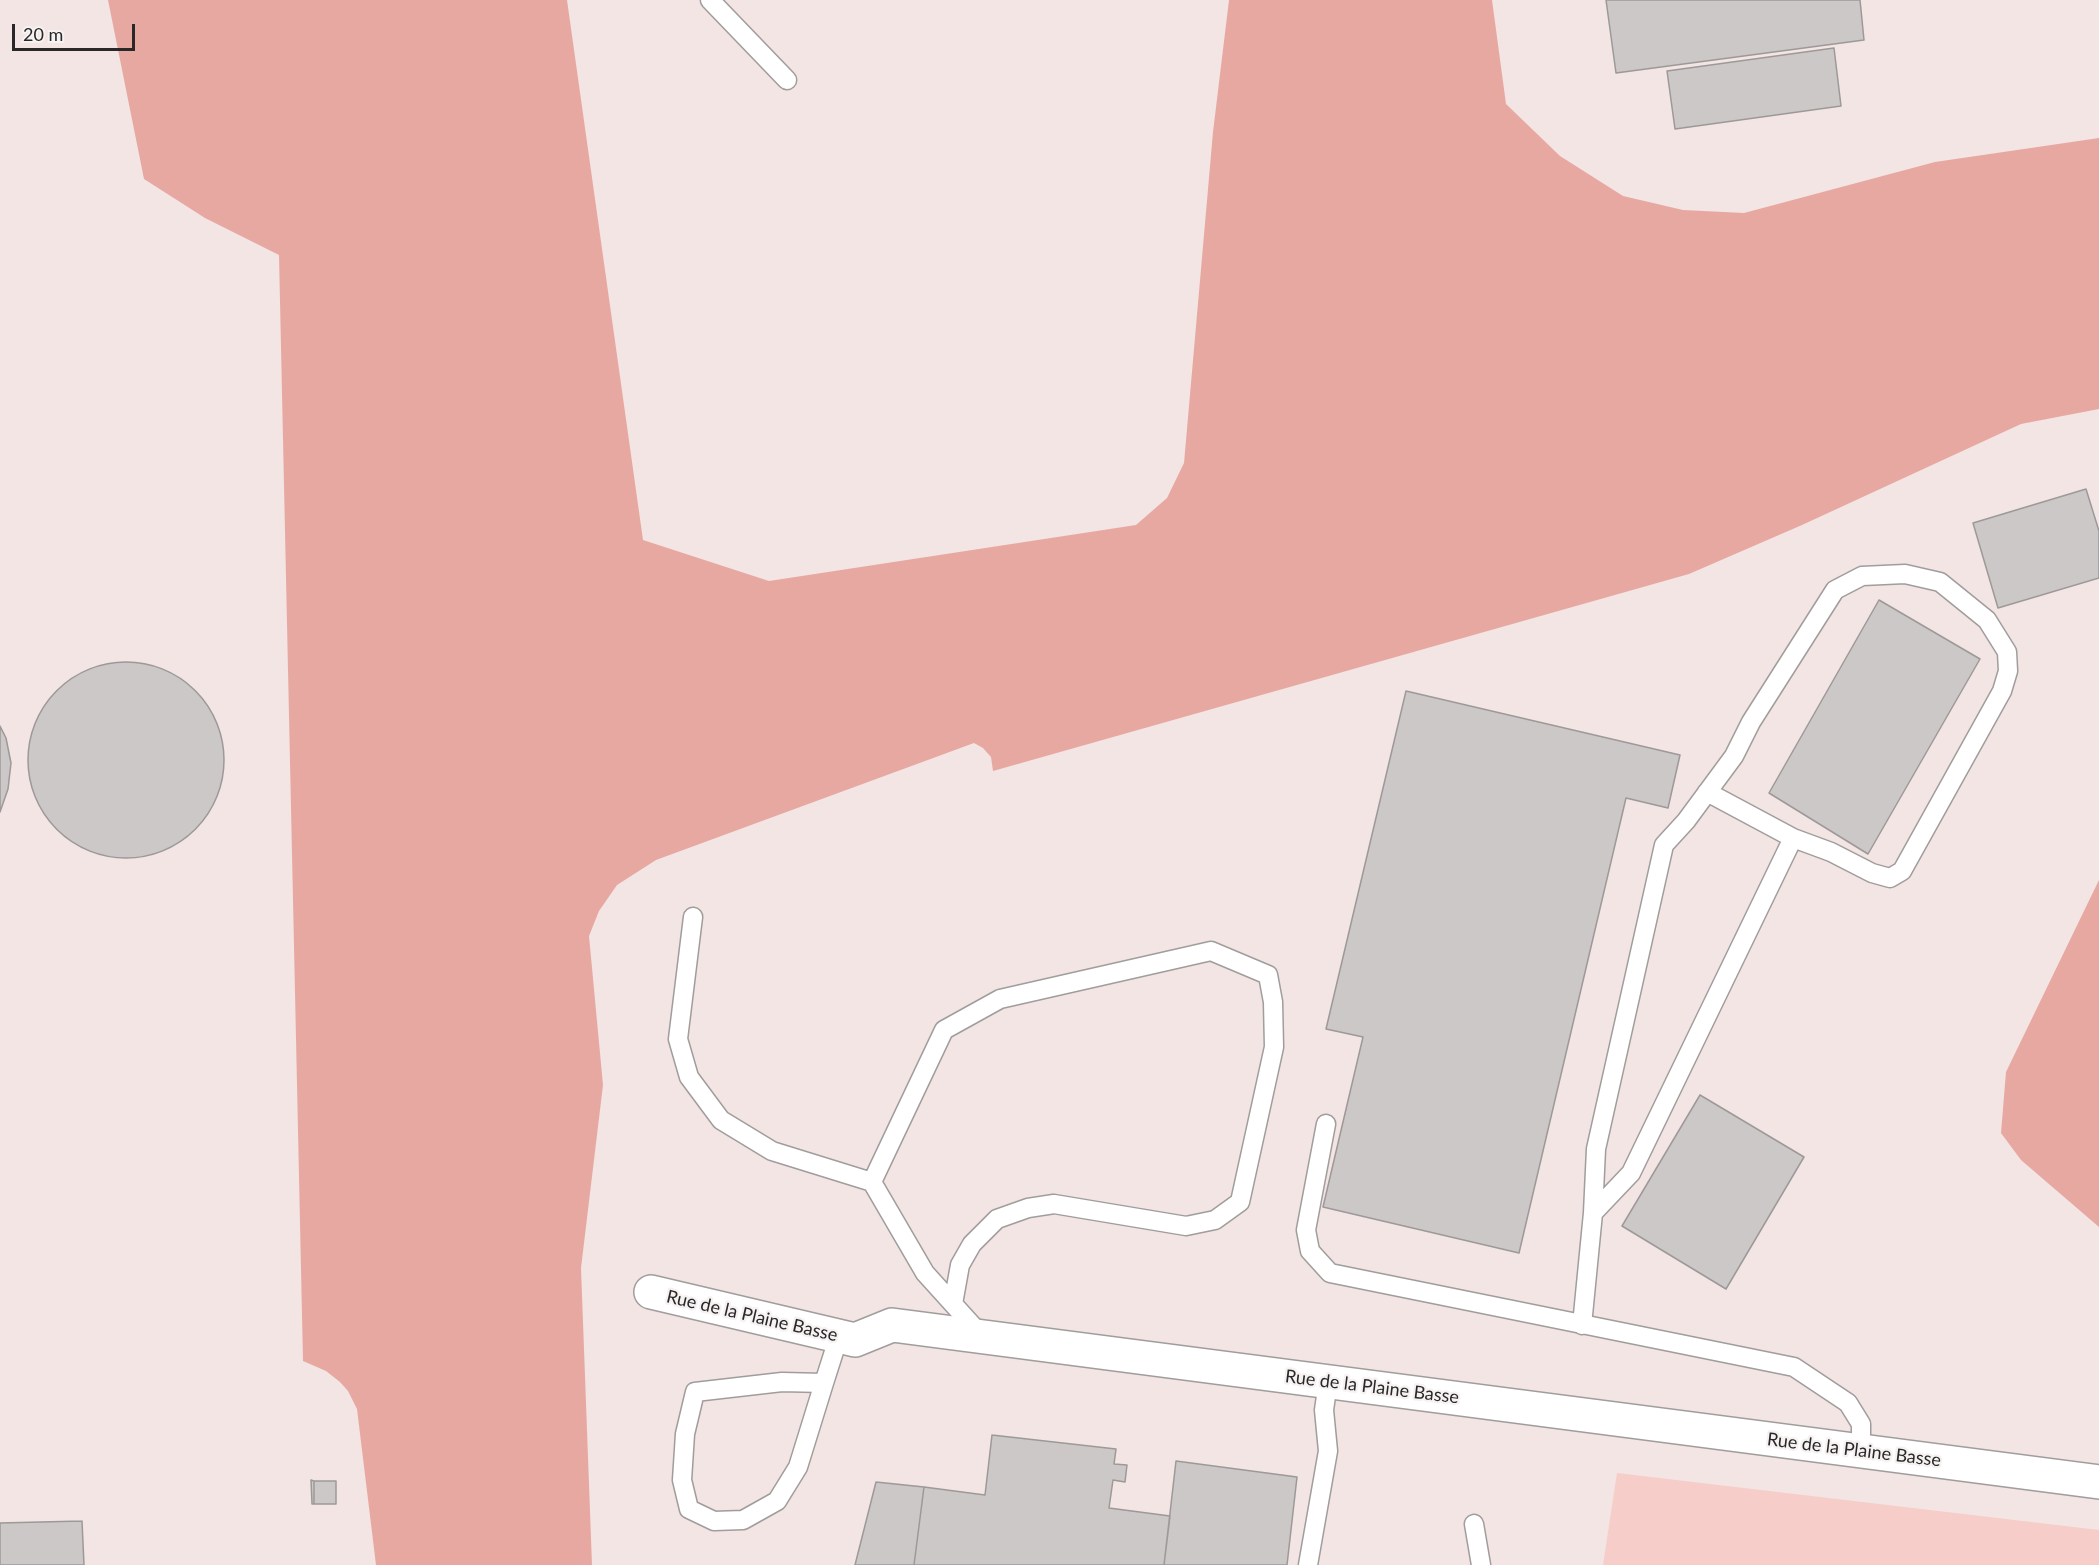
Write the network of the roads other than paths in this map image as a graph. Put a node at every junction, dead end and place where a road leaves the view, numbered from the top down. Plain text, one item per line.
1 (710, 0) edge
2 (787, 80) dead end
3 (1707, 792) junction
4 (1793, 838) junction
5 (693, 917) dead end
6 (1326, 1124) dead end
7 (872, 1182) junction
8 (1593, 1214) junction
9 (651, 1293) dead end
10 (953, 1304) junction
11 (1582, 1325) junction
12 (839, 1336) junction
13 (982, 1337) junction
14 (1328, 1382) junction
15 (824, 1383) junction
16 (1861, 1451) junction
17 (2099, 1482) edge
18 (1474, 1524) dead end
19 (1308, 1565) edge
20 (1481, 1565) edge

1 - 2 lane
3 - 4 lane
3 - 4 lane
3 - 8 lane
4 - 8 lane
5 - 7 lane
6 - 11 lane
7 - 10 lane
7 - 10 lane
8 - 11 lane
9 - 12 street, Rue de la Plaine Basse
10 - 13 lane
11 - 16 lane
12 - 13 street, Rue de la Plaine Basse
12 - 15 lane
13 - 14 street, Rue de la Plaine Basse
14 - 16 street, Rue de la Plaine Basse
14 - 19 lane
15 - 15 lane
16 - 17 street, Rue de la Plaine Basse
18 - 20 lane

